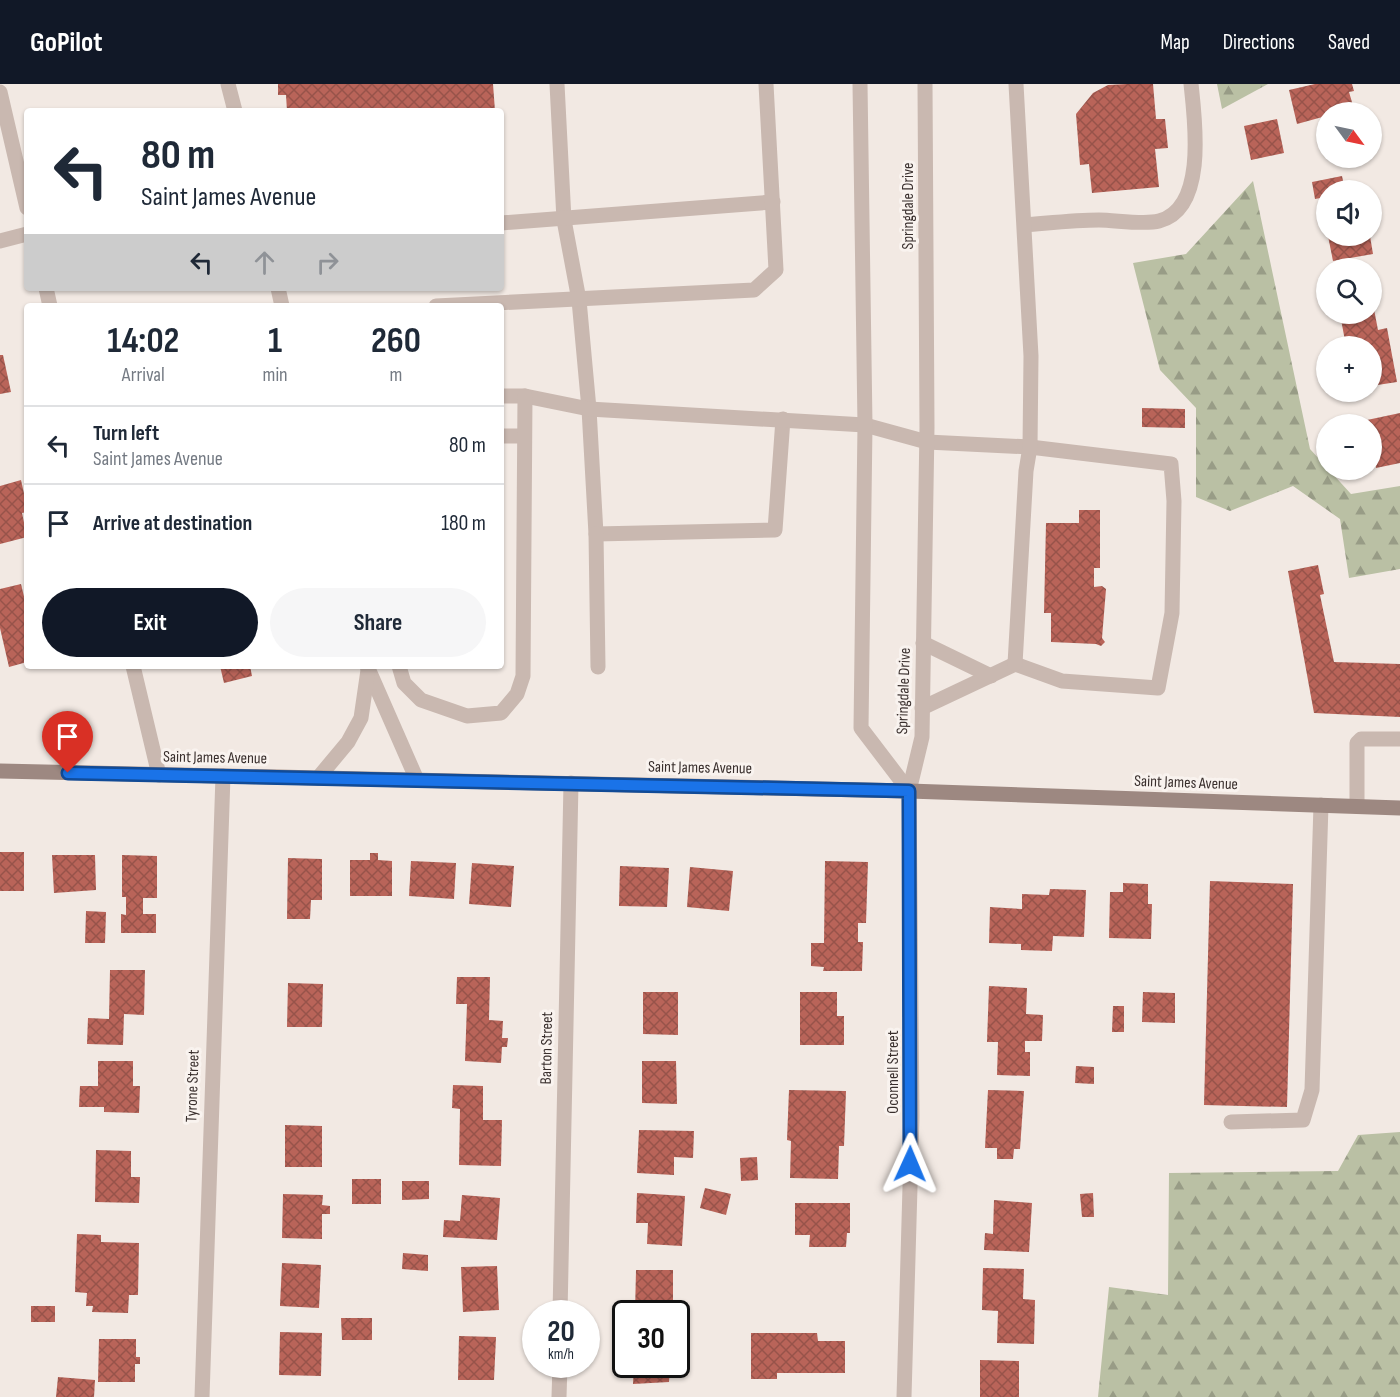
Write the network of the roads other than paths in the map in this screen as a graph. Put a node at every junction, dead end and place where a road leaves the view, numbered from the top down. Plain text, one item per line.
1 (228, 84) edge
2 (556, 84) edge
3 (766, 84) edge
4 (860, 84) edge
5 (925, 84) edge
6 (1016, 84) edge
7 (1191, 84) edge
8 (0, 92) edge
9 (234, 108) edge
10 (24, 195) edge
11 (773, 201) junction
12 (564, 220) junction
13 (504, 223) edge
14 (1025, 225) junction
15 (24, 235) edge
16 (0, 241) edge
17 (579, 300) junction
18 (504, 303) edge
19 (504, 396) edge
20 (525, 396) junction
21 (589, 409) junction
22 (783, 419) junction
23 (866, 425) junction
24 (504, 436) edge
25 (523, 436) junction
26 (927, 442) junction
27 (1030, 447) junction
28 (596, 534) junction
29 (923, 643) junction
30 (1015, 664) junction
31 (598, 667) dead end
32 (134, 669) edge
33 (368, 669) edge
34 (368, 669) edge
35 (400, 669) edge
36 (991, 676) junction
37 (922, 708) junction
38 (1400, 739) edge
39 (0, 771) edge
40 (159, 775) junction
41 (222, 776) junction
42 (318, 778) junction
43 (417, 780) junction
44 (571, 783) junction
45 (909, 791) junction
46 (1321, 805) junction
47 (1357, 807) junction
48 (1400, 808) edge
49 (1232, 1122) dead end
50 (560, 1300) edge
51 (560, 1378) edge
52 (202, 1397) edge
53 (559, 1397) edge
54 (904, 1397) edge

1 - 9 street
2 - 12 street
3 - 11 street
4 - 23 street, Springdale Drive
5 - 26 street, Springdale Drive
6 - 14 street
7 - 14 street
8 - 10 street
11 - 12 street
11 - 17 street
12 - 13 street
12 - 17 street
14 - 27 street
15 - 16 street
17 - 18 street
17 - 21 street
19 - 20 street
20 - 21 street
20 - 25 street
21 - 22 street
21 - 28 street
22 - 23 street
22 - 28 street
23 - 26 street
23 - 45 street, Springdale Drive
24 - 25 street
25 - 35 street
26 - 27 street
26 - 29 street, Springdale Drive
27 - 30 street
27 - 30 street
28 - 31 street
29 - 36 street
29 - 37 street, Springdale Drive
30 - 36 street
32 - 40 street
33 - 42 street
34 - 43 street
36 - 37 street
37 - 45 street, Springdale Drive
38 - 47 street
39 - 40 main road, Saint James Avenue
40 - 41 main road, Saint James Avenue
41 - 42 main road, Saint James Avenue
41 - 52 street, Tyrone Street
42 - 43 main road, Saint James Avenue
43 - 44 main road, Saint James Avenue
44 - 45 main road, Saint James Avenue
44 - 50 street, Barton Street
45 - 46 main road, Saint James Avenue
45 - 54 street, Oconnell Street
46 - 47 main road, Saint James Avenue
46 - 49 street
47 - 48 main road, Saint James Avenue
51 - 53 street

